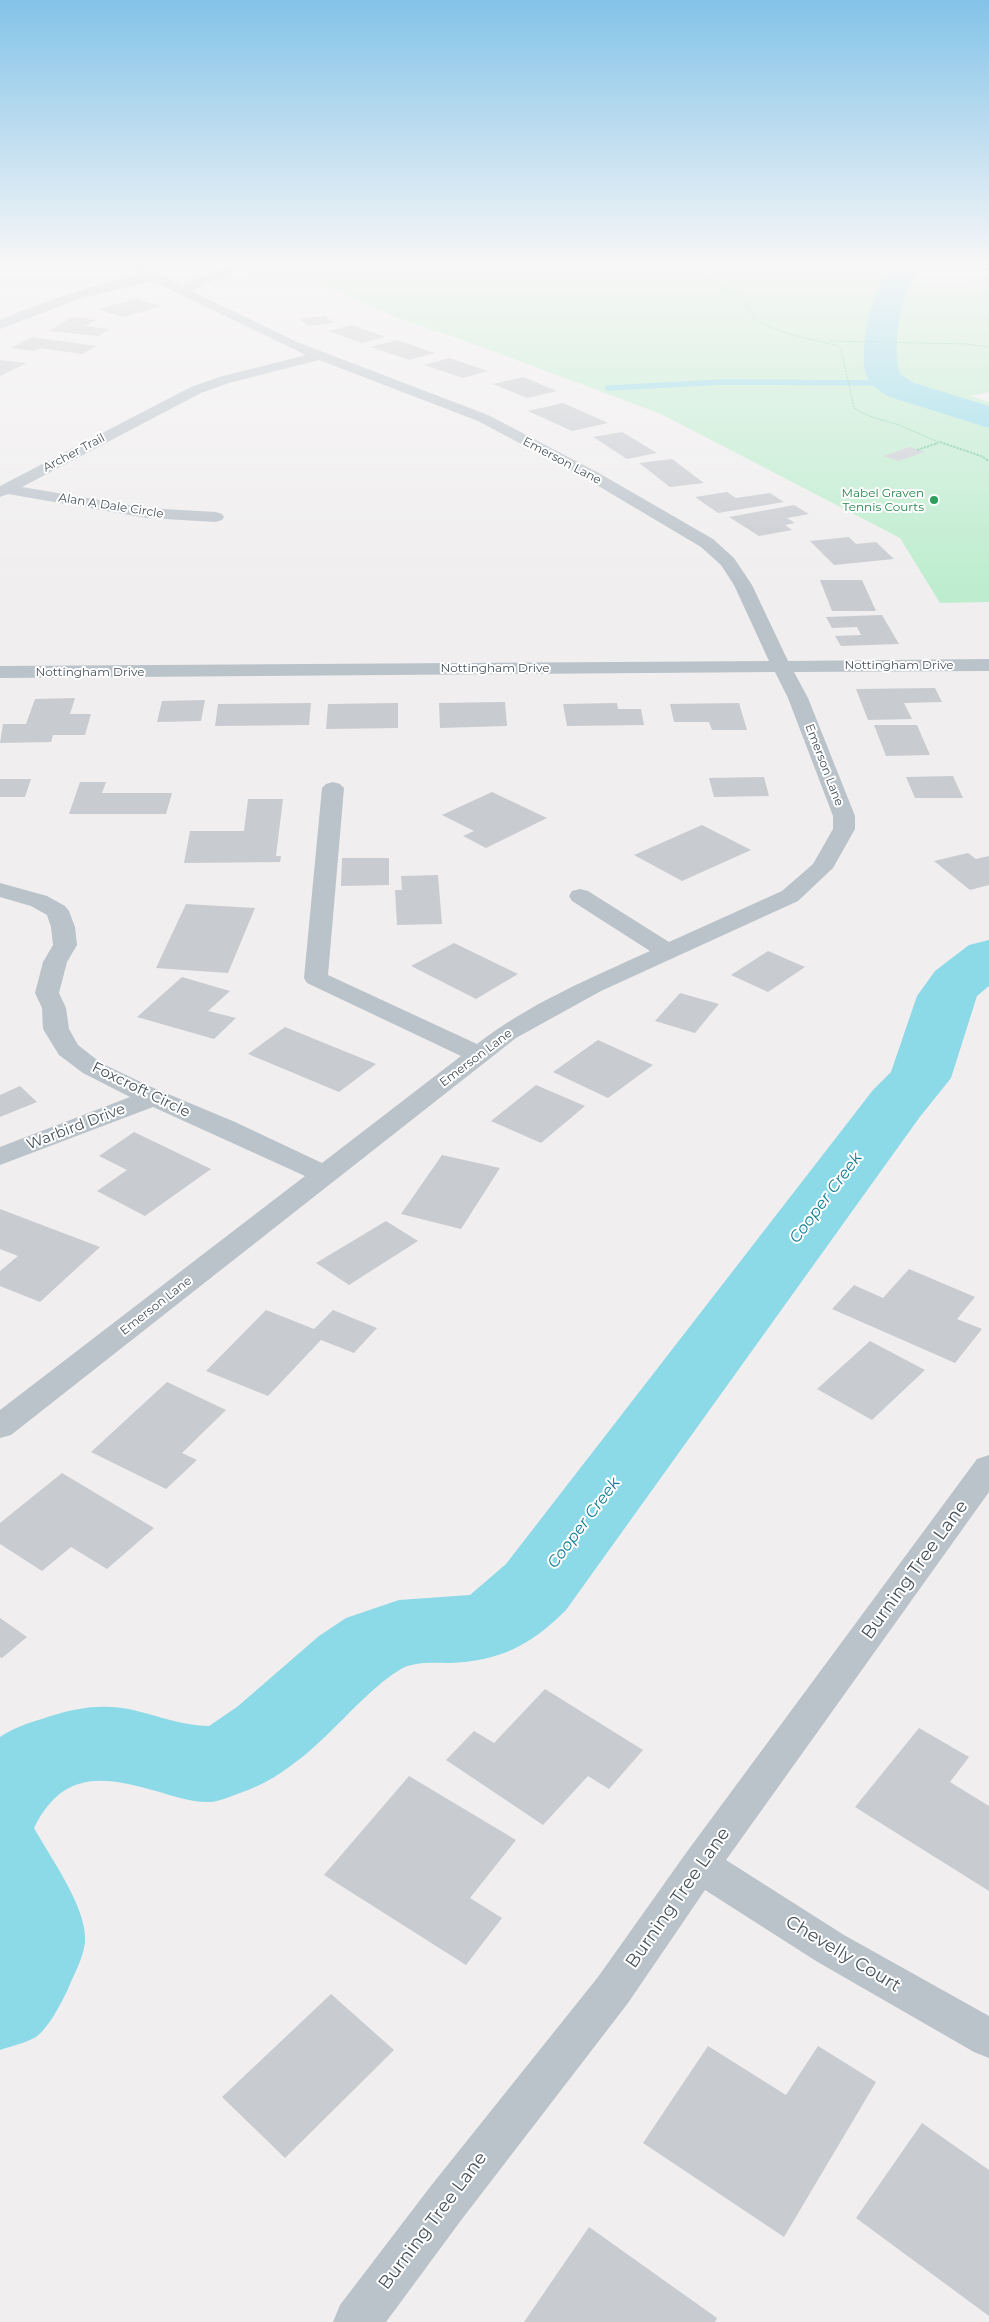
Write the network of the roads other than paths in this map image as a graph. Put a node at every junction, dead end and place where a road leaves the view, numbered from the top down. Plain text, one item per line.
1 (262, 370) edge
2 (359, 370) edge
3 (4, 490) edge
4 (216, 517) dead end
5 (989, 664) edge
6 (783, 666) junction
7 (0, 672) edge
8 (333, 788) dead end
9 (0, 890) edge
10 (580, 896) dead end
11 (667, 951) junction
12 (479, 1055) junction
13 (153, 1098) junction
14 (0, 1157) edge
15 (325, 1175) junction
16 (0, 1428) edge
17 (989, 1468) edge
18 (700, 1865) junction
19 (989, 2038) edge
20 (357, 2322) edge

1 - 3 street, Archer Trail
2 - 6 street, Emerson Lane
3 - 4 street, Alan A Dale Circle
5 - 6 street, Nottingham Drive
6 - 7 street, Nottingham Drive
6 - 11 street, Emerson Lane
8 - 12 street
9 - 13 street, Foxcroft Circle
10 - 11 street
11 - 12 street, Emerson Lane
12 - 15 street, Emerson Lane
13 - 14 street, Warbird Drive
13 - 15 street, Foxcroft Circle
15 - 16 street, Emerson Lane
17 - 18 street, Burning Tree Lane
18 - 19 street, Chevelly Court
18 - 20 street, Burning Tree Lane

